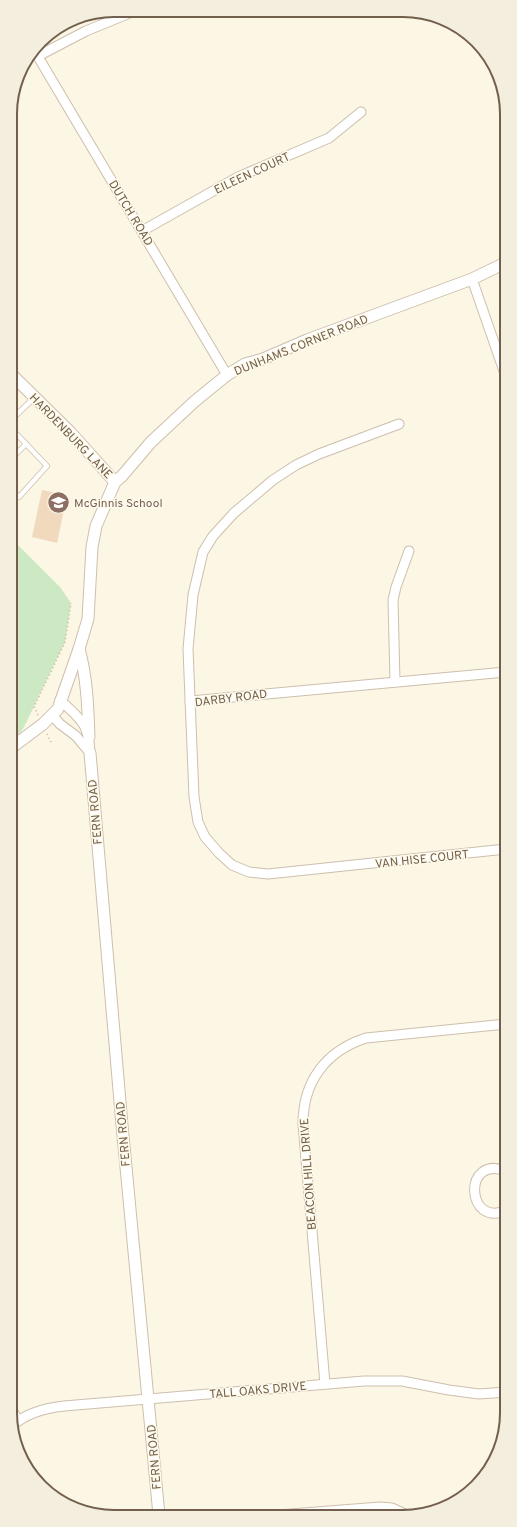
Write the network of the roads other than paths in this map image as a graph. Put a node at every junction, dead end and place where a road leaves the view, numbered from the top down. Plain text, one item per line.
1 (120, 17) edge
2 (40, 51) edge
3 (37, 55) edge
4 (361, 112) dead end
5 (142, 231) junction
6 (500, 265) edge
7 (472, 279) junction
8 (500, 360) edge
9 (227, 375) junction
10 (17, 380) edge
11 (34, 398) junction
12 (17, 414) edge
13 (399, 424) dead end
14 (17, 434) edge
15 (26, 444) junction
16 (17, 453) edge
17 (115, 482) junction
18 (17, 495) edge
19 (409, 551) dead end
20 (79, 649) junction
21 (500, 673) edge
22 (395, 682) junction
23 (60, 700) junction
24 (190, 701) junction
25 (52, 715) junction
26 (89, 737) junction
27 (17, 744) edge
28 (90, 753) junction
29 (500, 850) edge
30 (338, 868) joint
31 (500, 1025) edge
32 (500, 1169) edge
33 (500, 1212) edge
34 (325, 1384) junction
35 (500, 1392) edge
36 (148, 1398) junction
37 (18, 1422) edge
38 (159, 1510) edge
39 (342, 1510) edge
40 (396, 1510) edge

1 - 2 street
3 - 5 street, DUTCH ROAD
4 - 5 street, EILEEN COURT
5 - 9 street, DUTCH ROAD
6 - 7 street, DUNHAMS CORNER ROAD
7 - 8 street
7 - 9 street, DUNHAMS CORNER ROAD
9 - 17 street, DUNHAMS CORNER ROAD
10 - 11 street, HARDENBURG LANE
11 - 12 lane
11 - 17 street, HARDENBURG LANE
13 - 24 street
14 - 15 lane
15 - 16 lane
15 - 18 lane
17 - 20 street, DUNHAMS CORNER ROAD
19 - 22 street
20 - 23 street, DUNHAMS CORNER ROAD
20 - 26 street
21 - 22 street, DARBY ROAD
22 - 24 street, DARBY ROAD
23 - 25 street, DUNHAMS CORNER ROAD
23 - 26 street, FERN ROAD
24 - 30 street, DARBY ROAD
25 - 27 street, DUNHAMS CORNER ROAD
25 - 28 street
26 - 28 street, FERN ROAD
28 - 36 street, FERN ROAD
29 - 30 street, VAN HISE COURT
31 - 34 street, BEACON HILL DRIVE
32 - 33 street
34 - 35 street, TALL OAKS DRIVE
34 - 36 street, TALL OAKS DRIVE
36 - 37 street, TALL OAKS DRIVE
36 - 38 street, FERN ROAD
39 - 40 street

